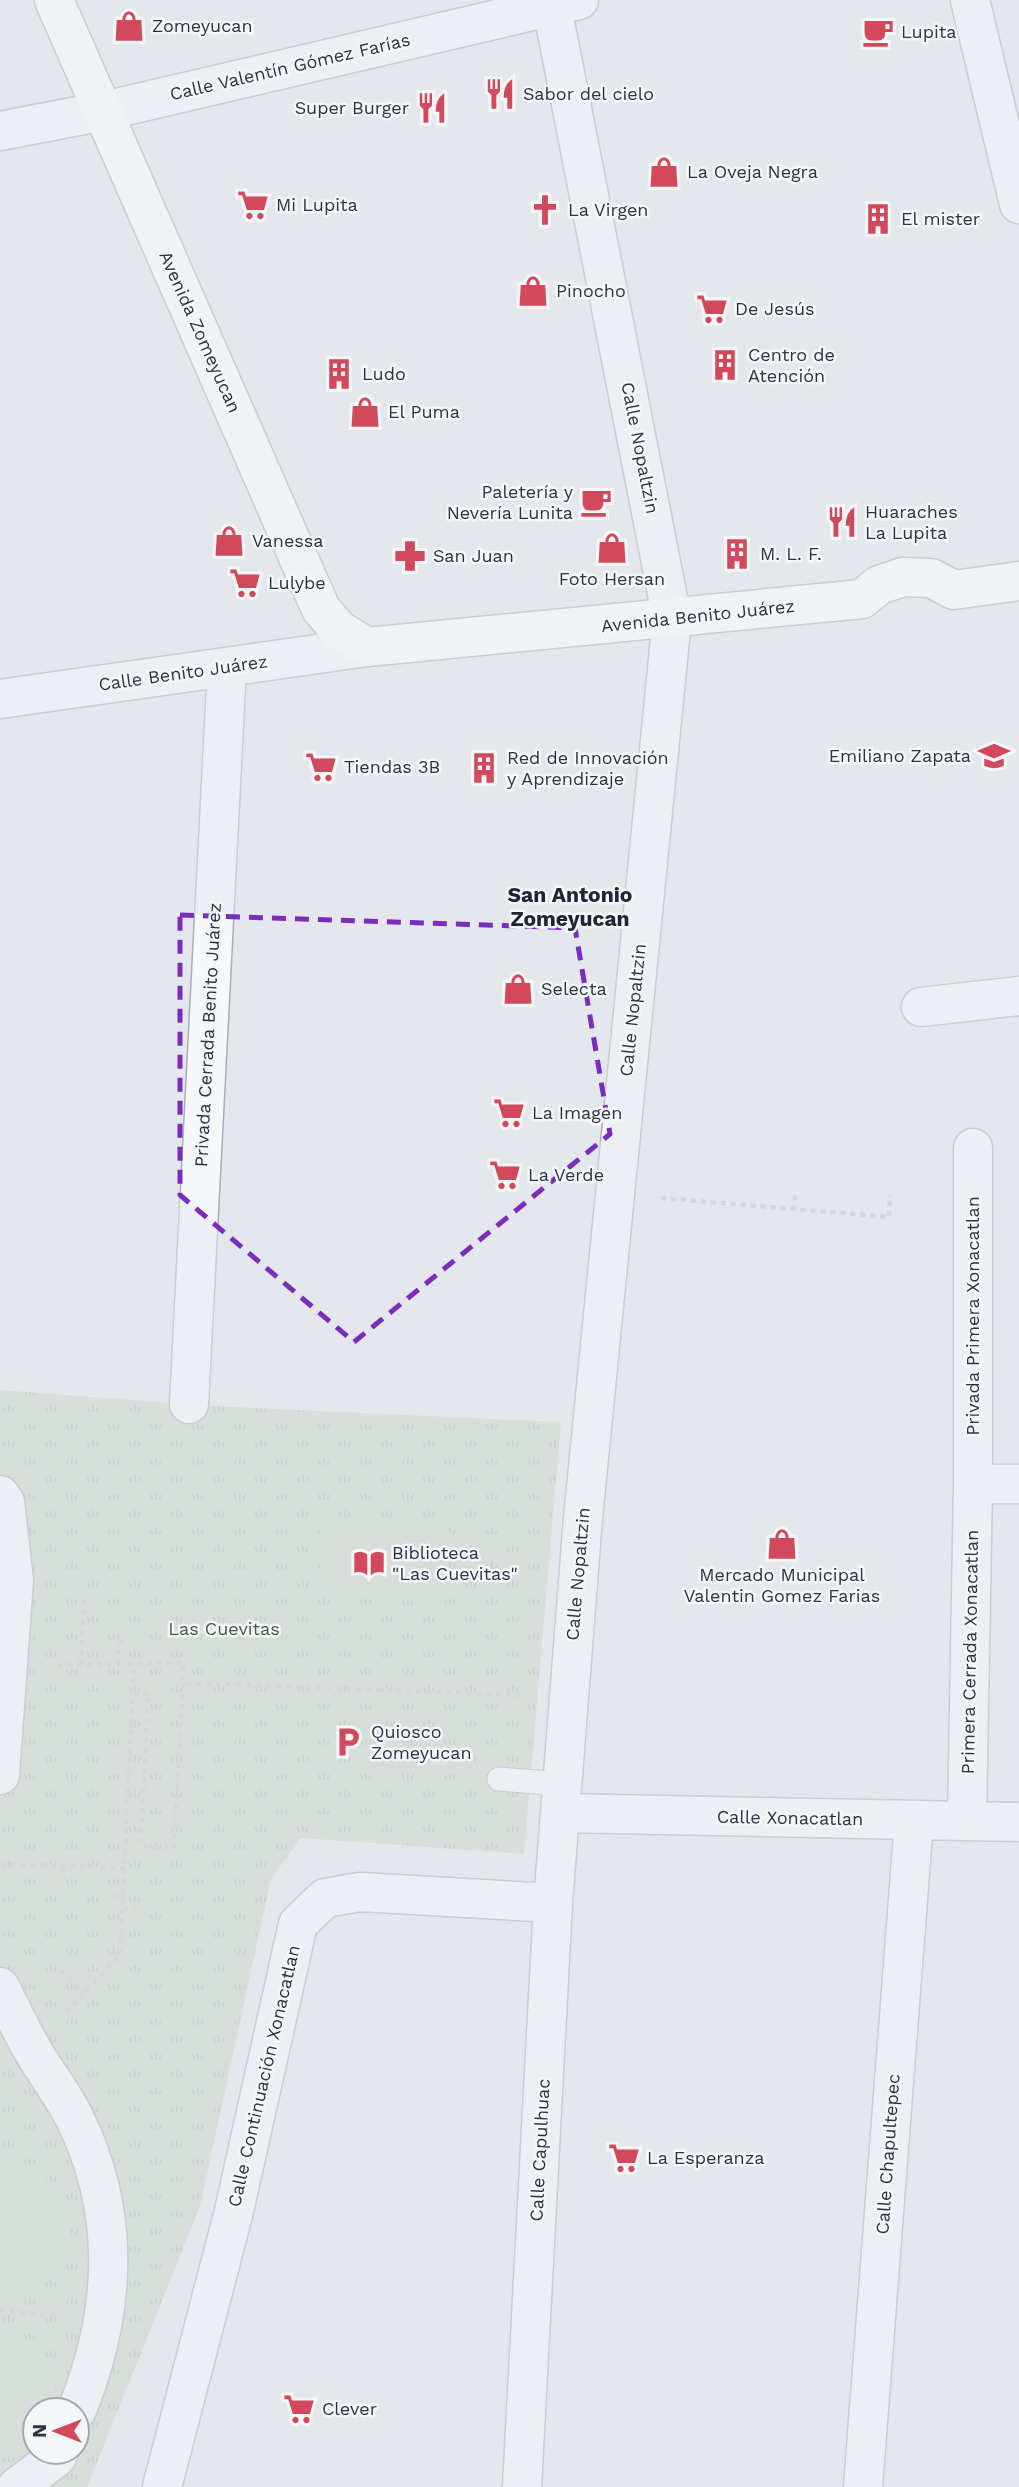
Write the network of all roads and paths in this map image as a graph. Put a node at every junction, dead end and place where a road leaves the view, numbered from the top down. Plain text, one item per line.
1 (54, 0) edge
2 (970, 0) edge
3 (566, 3) edge
4 (104, 111) junction
5 (0, 131) edge
6 (1019, 204) edge
7 (1019, 581) edge
8 (672, 619) junction
9 (367, 647) junction
10 (227, 667) junction
11 (0, 699) edge
12 (1019, 996) edge
13 (922, 1007) dead end
14 (972, 1148) dead end
15 (795, 1192) dead end
16 (890, 1195) dead end
17 (657, 1198) dead end
18 (794, 1210) junction
19 (189, 1404) dead end
20 (974, 1483) junction
21 (1019, 1484) edge
22 (0, 1495) edge
23 (84, 1599) dead end
24 (121, 1640) dead end
25 (117, 1664) junction
26 (134, 1664) junction
27 (6, 1665) junction
28 (81, 1665) junction
29 (183, 1683) junction
30 (133, 1694) junction
31 (517, 1709) dead end
32 (0, 1775) edge
33 (499, 1779) dead end
34 (561, 1798) junction
35 (967, 1820) junction
36 (914, 1821) junction
37 (1019, 1822) edge
38 (0, 1864) edge
39 (63, 1866) junction
40 (125, 1868) junction
41 (63, 1878) dead end
42 (112, 1896) dead end
43 (123, 1896) junction
44 (553, 1903) junction
45 (123, 1909) junction
46 (136, 1909) dead end
47 (60, 1972) dead end
48 (0, 1987) edge
49 (85, 1992) junction
50 (32, 2048) junction
51 (81, 2396) edge
52 (46, 2466) edge
53 (17, 2487) edge
54 (162, 2487) edge
55 (522, 2487) edge
56 (863, 2487) edge

1 - 4 street, Avenida Zomeyucan
2 - 6 street
3 - 4 street, Calle Valentín Gómez Farías
3 - 8 street, Calle Nopaltzin
4 - 5 street, Calle Valentín Gómez Farías
4 - 9 street, Avenida Zomeyucan
7 - 8 street, Avenida Benito Juárez
8 - 9 street, Avenida Benito Juárez
8 - 34 street, Calle Nopaltzin
9 - 10 street, Calle Benito Juárez
10 - 11 street, Calle Benito Juárez
10 - 19 street, Privada Cerrada Benito Juárez
12 - 13 street
14 - 20 street, Privada Primera Xonacatlan
15 - 18 path
16 - 18 path
17 - 18 path
20 - 21 street
20 - 35 street, Primera Cerrada Xonacatlan
22 - 27 street
23 - 28 path
24 - 25 path
25 - 26 path
25 - 28 path
26 - 29 path
26 - 30 path
27 - 28 path
27 - 32 street
29 - 30 path
29 - 31 path
30 - 40 path
33 - 34 lane
34 - 36 street, Calle Xonacatlan
34 - 44 street, Calle Capulhuac
35 - 36 street, Calle Xonacatlan
35 - 37 street, Calle Xonacatlan
36 - 56 street, Calle Chapultepec
38 - 39 path
39 - 40 path
39 - 41 path
40 - 43 path
42 - 43 path
43 - 45 path
44 - 54 street, Calle Continuación Xonacatlan
44 - 55 street, Calle Capulhuac
45 - 46 path
45 - 49 path
47 - 49 path
48 - 50 street
49 - 50 path
50 - 51 street
52 - 53 street

